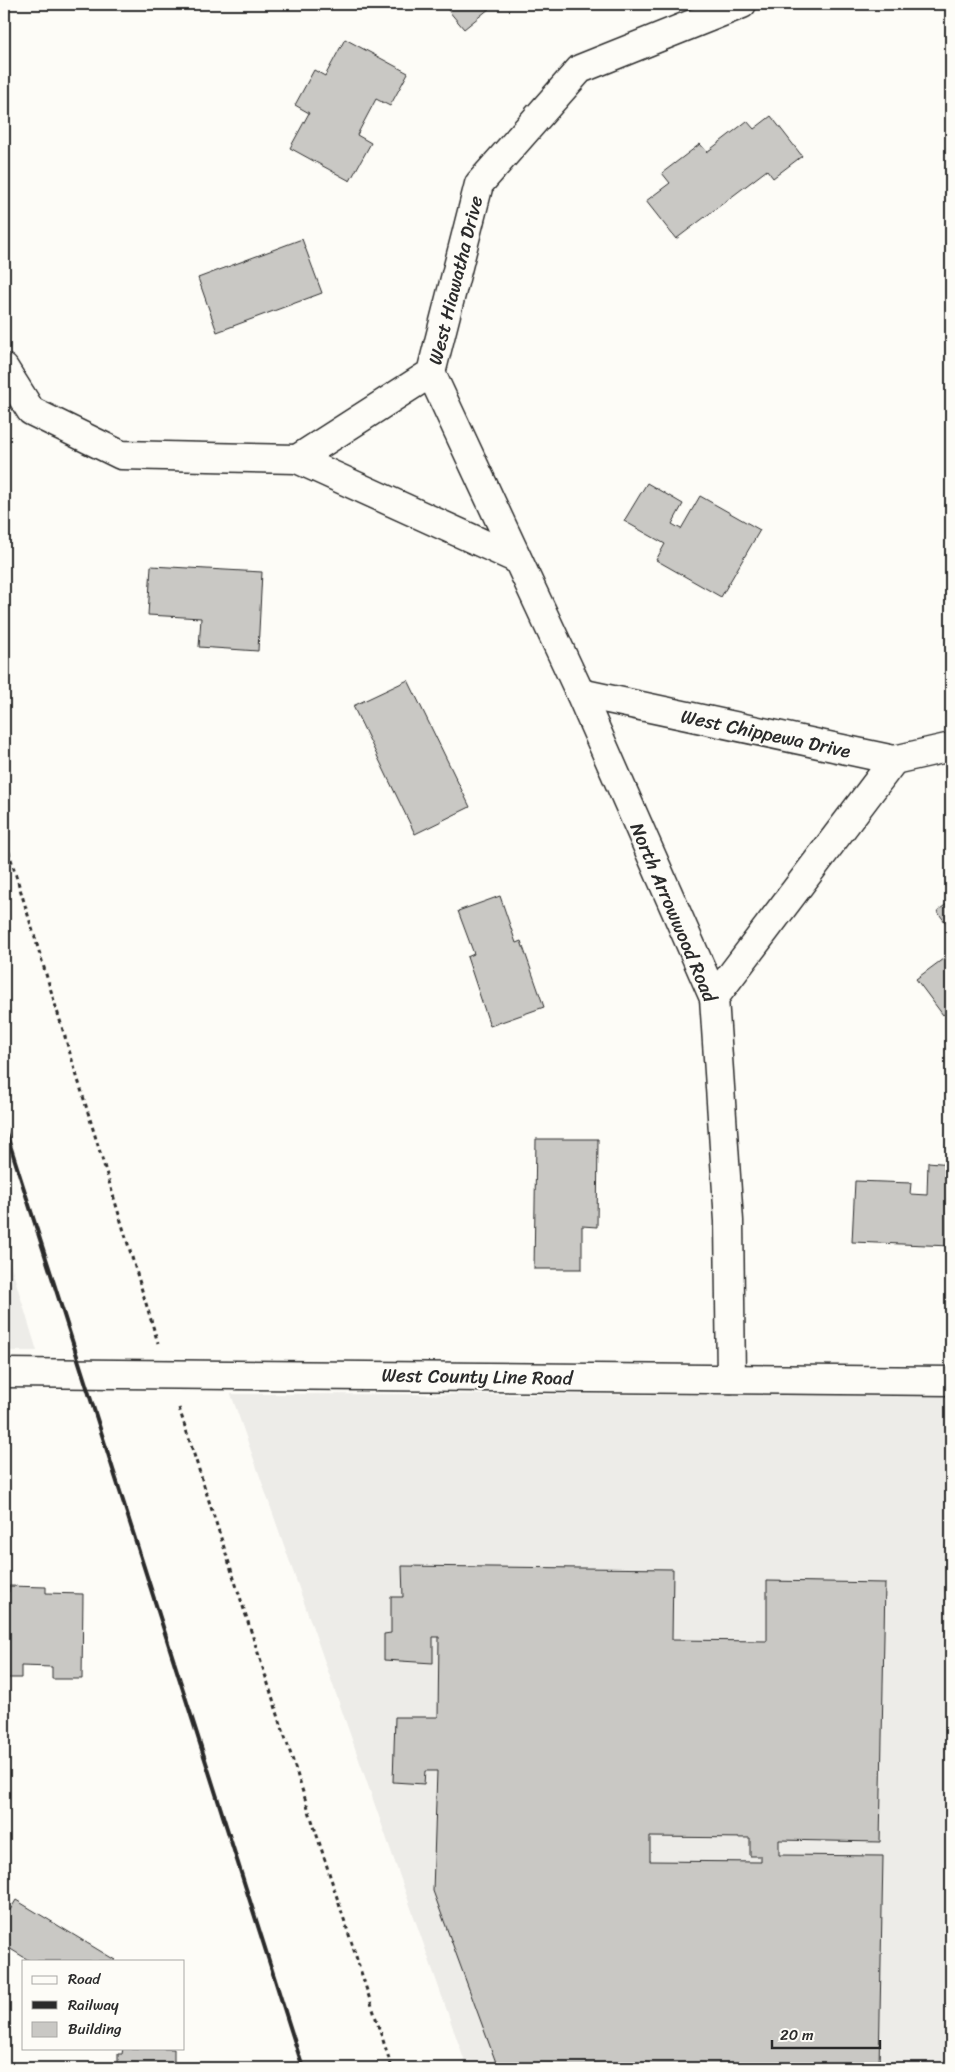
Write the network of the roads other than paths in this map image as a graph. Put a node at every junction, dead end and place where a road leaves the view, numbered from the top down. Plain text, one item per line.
1 (742, 4) edge
2 (4, 368) edge
3 (431, 373) junction
4 (297, 459) junction
5 (518, 559) junction
6 (580, 693) junction
7 (951, 747) edge
8 (894, 760) junction
9 (714, 998) junction
10 (4, 1373) edge
11 (731, 1379) junction
12 (951, 1381) edge

1 - 3 street, West Hiawatha Drive
2 - 4 street
3 - 4 street, West Hiawatha Drive
3 - 5 street, West Hiawatha Drive
4 - 5 street
5 - 6 street, North Arrowwood Road
6 - 8 street, West Chippewa Drive
6 - 9 street, North Arrowwood Road
7 - 8 street, West Chippewa Drive
8 - 9 street
9 - 11 street, North Arrowwood Road
10 - 11 street, West County Line Road
11 - 12 street, West County Line Road

